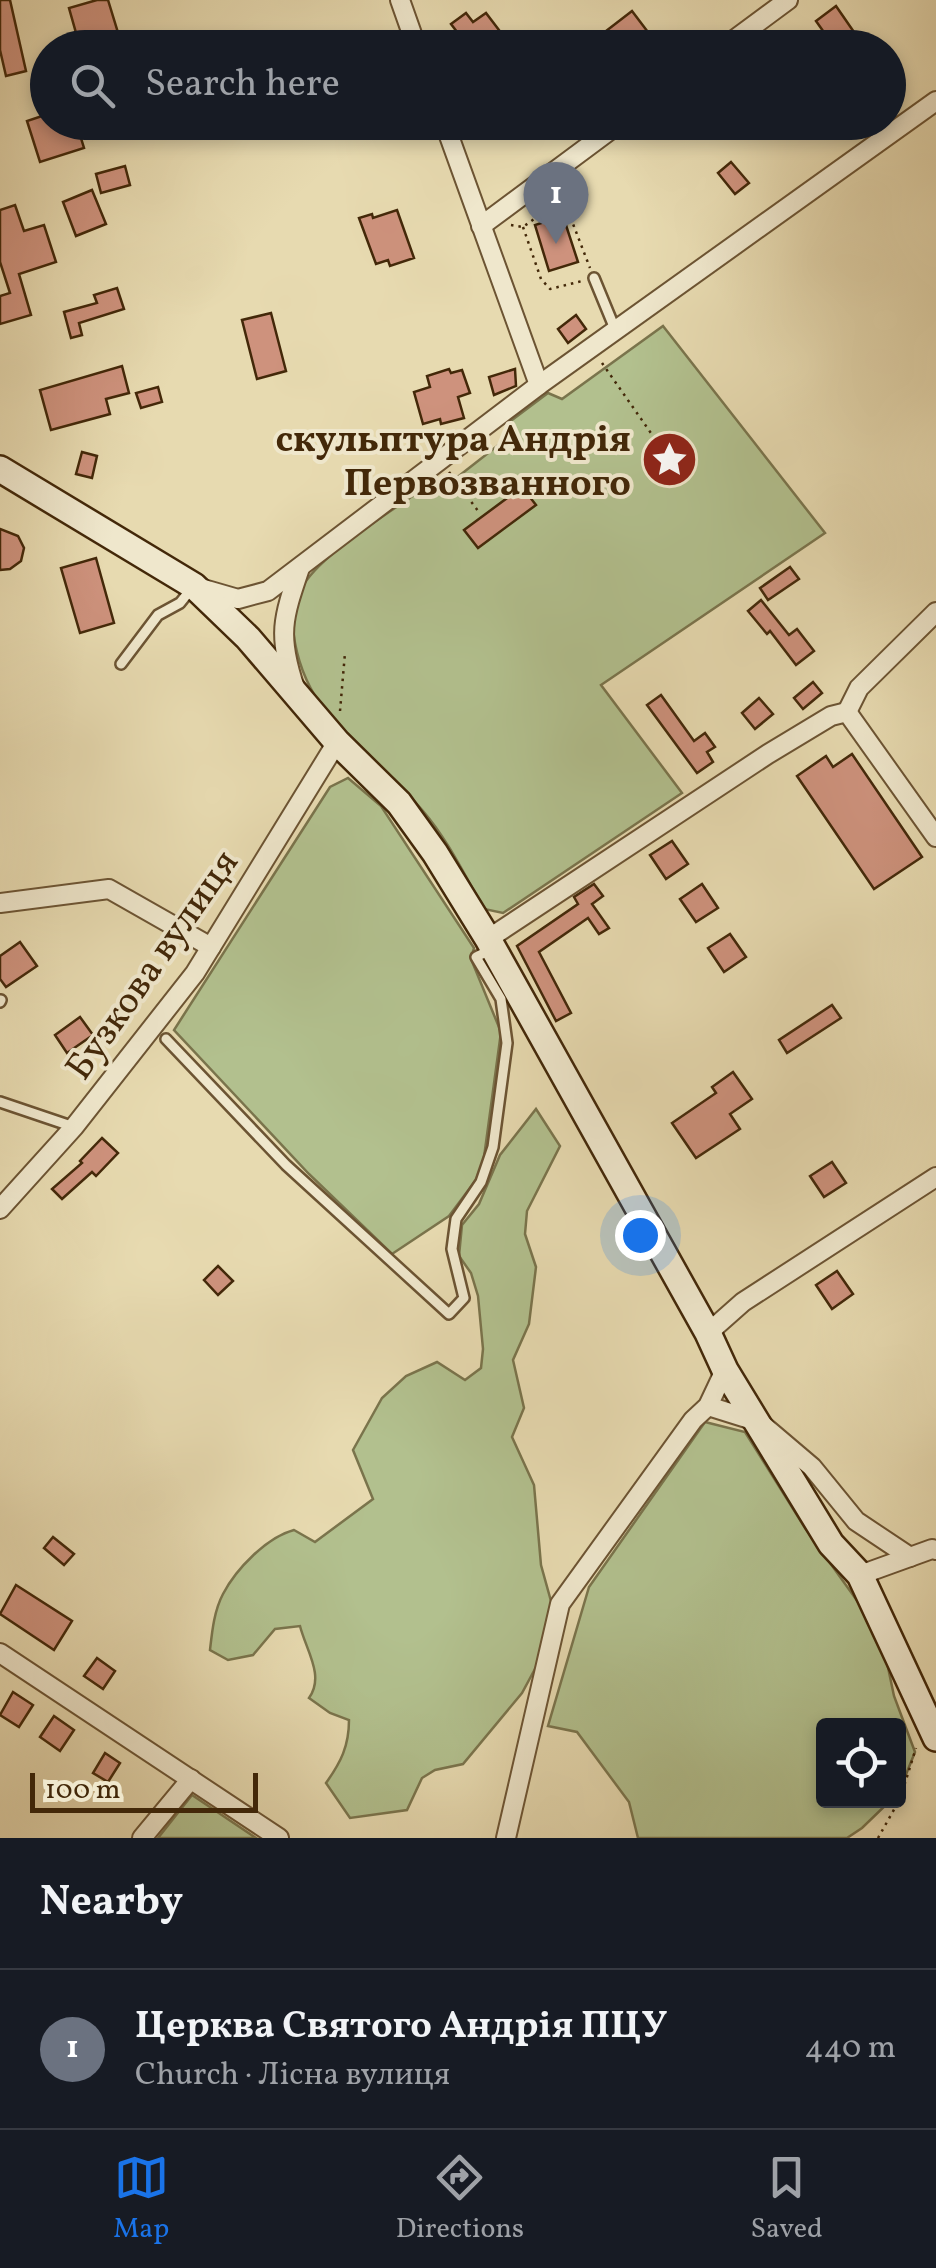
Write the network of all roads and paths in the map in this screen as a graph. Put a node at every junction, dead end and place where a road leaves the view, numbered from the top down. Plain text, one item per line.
1 (400, 0) edge
2 (788, 0) edge
3 (411, 30) edge
4 (747, 30) edge
5 (936, 101) edge
6 (906, 123) edge
7 (450, 140) edge
8 (597, 140) edge
9 (882, 140) edge
10 (480, 226) junction
11 (594, 278) junction
12 (616, 332) junction
13 (591, 348) junction
14 (538, 386) junction
15 (658, 444) junction
16 (667, 456) dead end
17 (440, 460) junction
18 (0, 469) edge
19 (478, 511) dead end
20 (300, 567) junction
21 (194, 586) junction
22 (936, 612) edge
23 (345, 653) dead end
24 (122, 664) dead end
25 (298, 698) junction
26 (847, 712) junction
27 (337, 742) junction
28 (936, 837) edge
29 (0, 903) edge
30 (491, 944) junction
31 (212, 947) junction
32 (166, 1039) dead end
33 (0, 1102) edge
34 (74, 1128) junction
35 (936, 1176) edge
36 (0, 1209) edge
37 (708, 1333) junction
38 (725, 1370) junction
39 (708, 1406) junction
40 (759, 1422) junction
41 (936, 1550) edge
42 (910, 1557) junction
43 (860, 1575) junction
44 (0, 1652) edge
45 (926, 1744) edge
46 (191, 1780) junction
47 (142, 1838) edge
48 (279, 1838) edge
49 (506, 1838) edge
50 (878, 1838) edge

1 - 3 street
2 - 4 street
5 - 6 street
7 - 10 street
8 - 10 street
9 - 12 street
10 - 14 street
11 - 11 path
11 - 12 lane
12 - 13 street
13 - 14 street
13 - 15 path
14 - 17 street
15 - 15 path
15 - 16 path
17 - 19 path
17 - 20 street
18 - 21 street
20 - 21 street
20 - 25 street
21 - 24 lane
21 - 25 street
22 - 26 street
23 - 27 path
25 - 27 street
26 - 28 street
26 - 30 street
27 - 30 street
27 - 31 street, Бузкова вулиця
29 - 31 street
30 - 32 lane
30 - 37 street
31 - 34 street, Бузкова вулиця
33 - 34 lane
34 - 36 street, Бузкова вулиця
35 - 37 street
37 - 38 street
38 - 39 street
38 - 40 street
39 - 40 street
39 - 49 street
40 - 42 street
40 - 43 street
41 - 42 street
42 - 43 street
43 - 45 street
44 - 46 street
45 - 50 path
46 - 47 street
46 - 48 street

